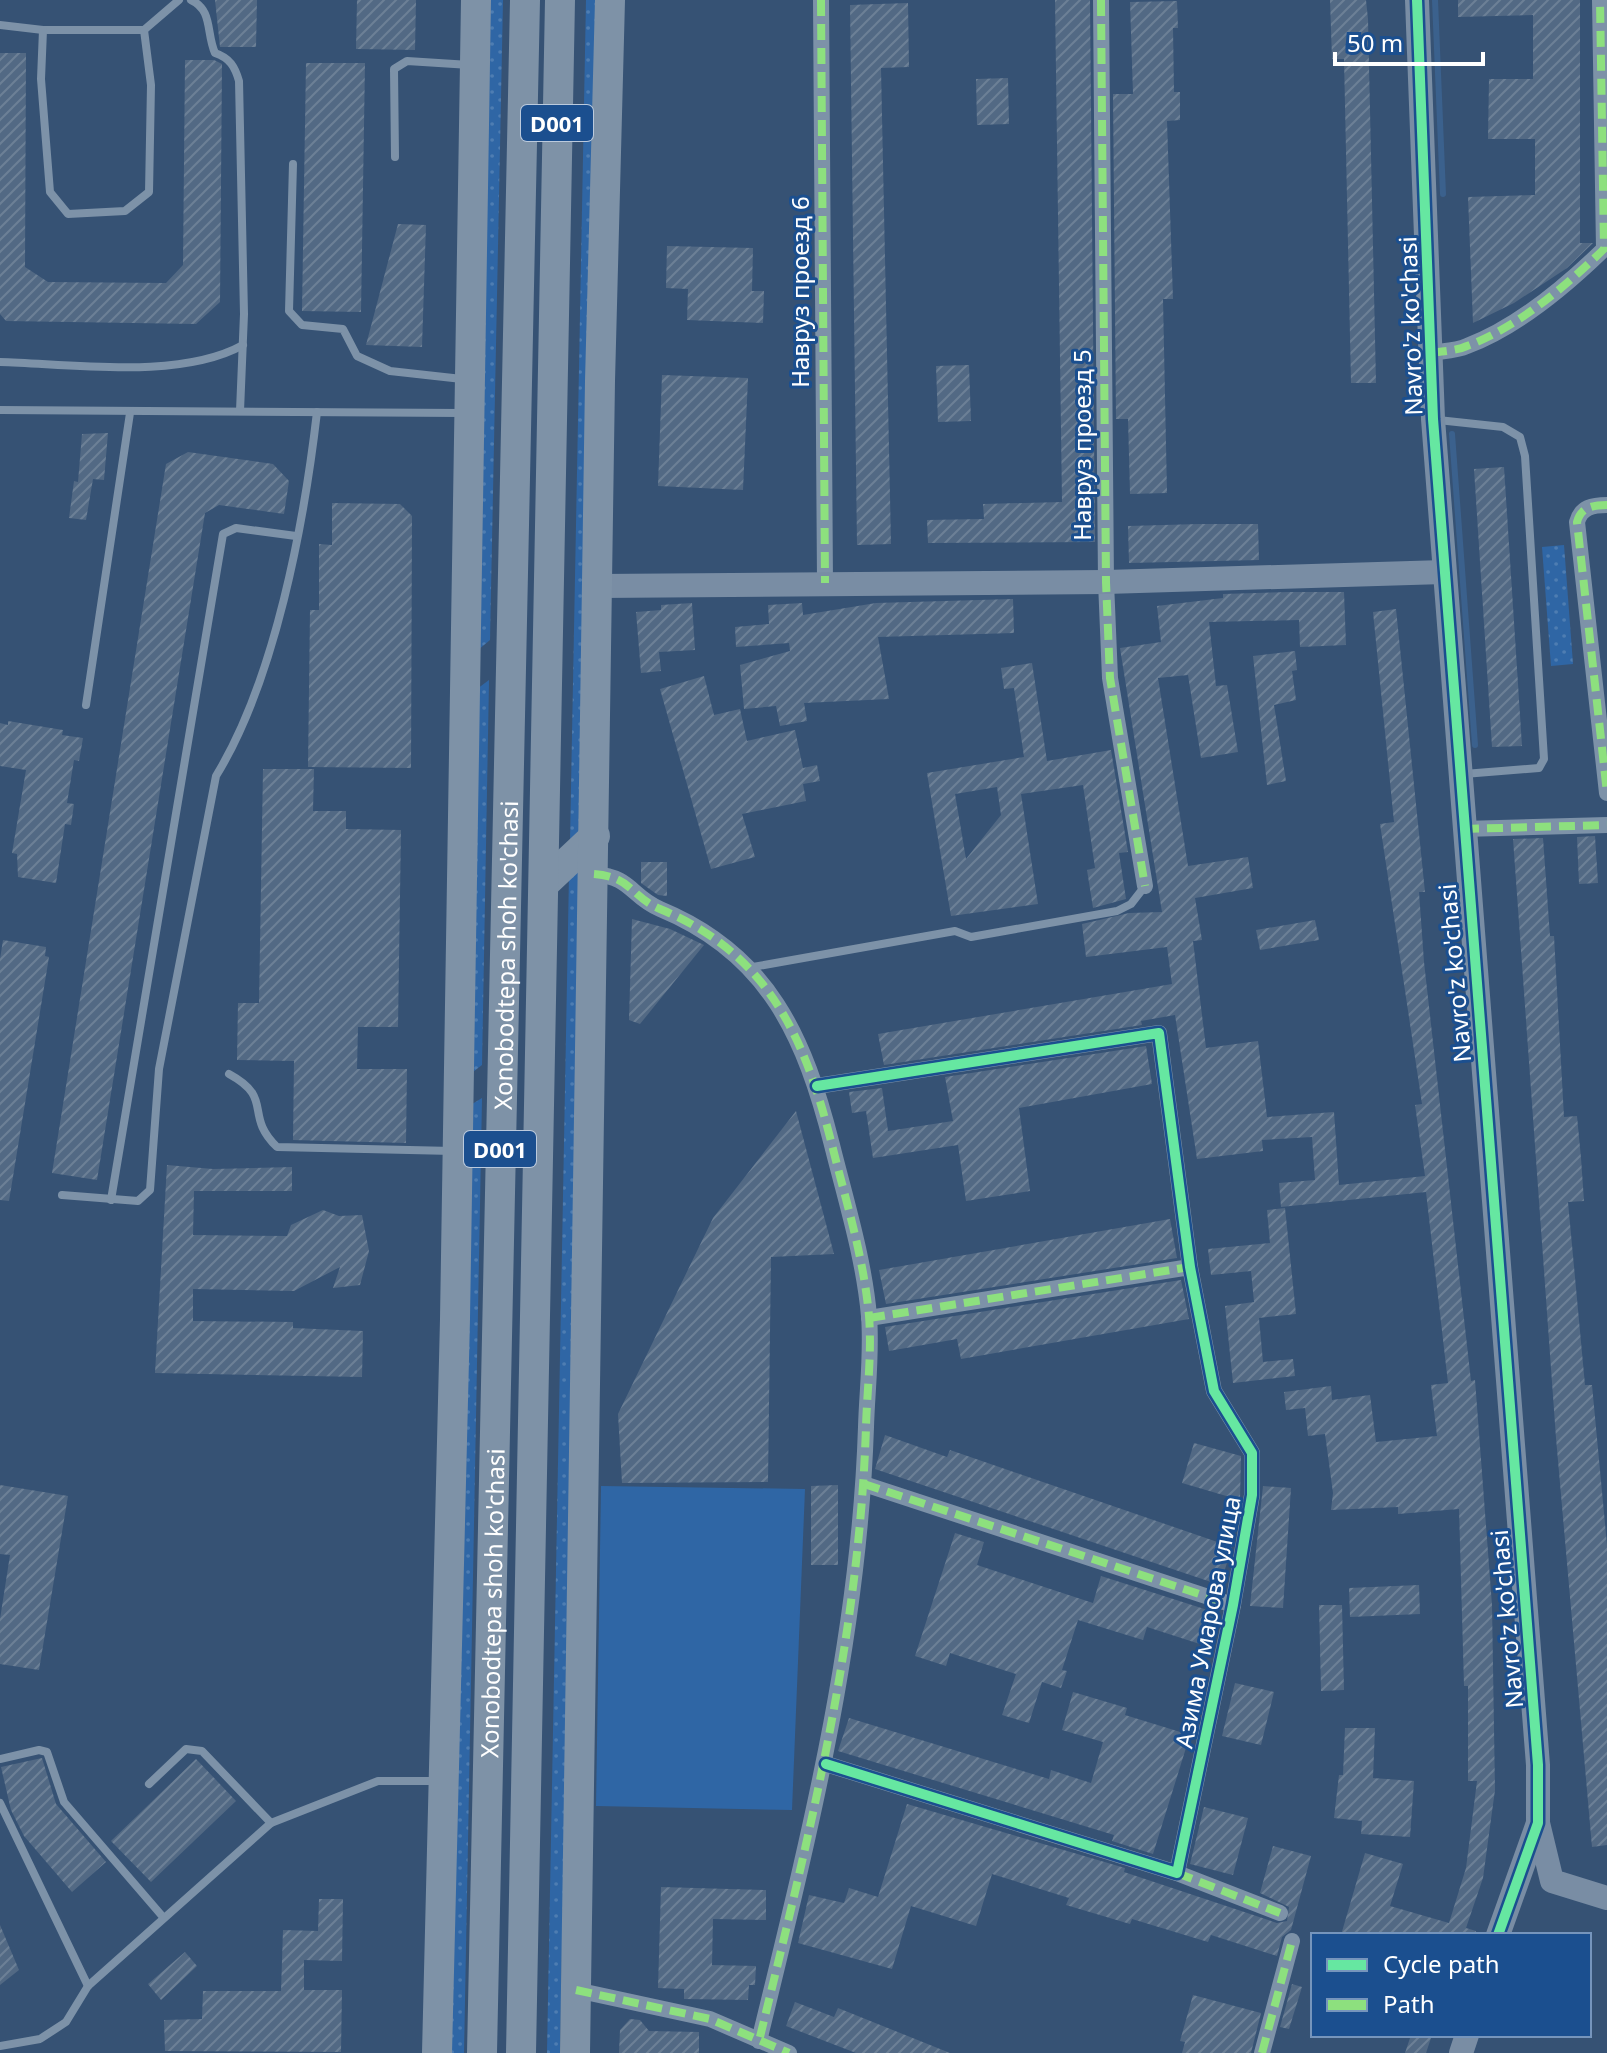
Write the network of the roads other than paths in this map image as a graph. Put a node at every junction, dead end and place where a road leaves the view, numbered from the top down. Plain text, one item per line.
1 (179, 0) edge
2 (191, 0) edge
3 (476, 0) edge
4 (525, 0) edge
5 (560, 0) edge
6 (610, 0) edge
7 (821, 0) edge
8 (1101, 0) edge
9 (1417, 0) edge
10 (1600, 0) edge
11 (0, 25) edge
12 (43, 30) junction
13 (144, 30) junction
14 (475, 65) junction
15 (395, 157) dead end
16 (293, 164) dead end
17 (519, 246) junction
18 (555, 247) junction
19 (243, 345) junction
20 (1431, 353) junction
21 (0, 362) edge
22 (471, 379) junction
23 (0, 410) edge
24 (240, 411) junction
25 (317, 412) junction
26 (130, 413) junction
27 (471, 413) junction
28 (1433, 419) junction
29 (1607, 505) edge
30 (296, 536) junction
31 (1444, 572) junction
32 (1106, 582) junction
33 (825, 583) junction
34 (599, 586) junction
35 (511, 620) junction
36 (1600, 669) edge
37 (466, 690) junction
38 (86, 705) dead end
39 (1459, 774) junction
40 (1607, 793) edge
41 (1607, 825) edge
42 (1463, 829) junction
43 (595, 836) junction
44 (594, 874) junction
45 (544, 884) junction
46 (1145, 886) joint
47 (746, 969) junction
48 (502, 1051) junction
49 (229, 1074) dead end
50 (817, 1086) junction
51 (458, 1110) junction
52 (458, 1151) junction
53 (62, 1195) dead end
54 (111, 1200) junction
55 (1190, 1267) junction
56 (869, 1318) junction
57 (864, 1484) junction
58 (1233, 1605) junction
59 (0, 1759) edge
60 (826, 1764) junction
61 (443, 1782) junction
62 (149, 1784) dead end
63 (0, 1803) edge
64 (271, 1823) junction
65 (1538, 1823) junction
66 (1177, 1873) junction
67 (1517, 1876) junction
68 (1552, 1881) junction
69 (1607, 1898) edge
70 (1280, 1913) dead end
71 (163, 1917) junction
72 (1499, 1933) edge
73 (1292, 1941) dead end
74 (88, 1986) junction
75 (576, 1990) junction
76 (759, 2041) junction
77 (0, 2046) edge
78 (437, 2053) edge
79 (482, 2053) edge
80 (521, 2053) edge
81 (575, 2053) edge
82 (789, 2053) edge
83 (1262, 2053) edge

1 - 13 lane
2 - 19 lane
3 - 14 highway
4 - 17 highway, Xonobodtepa shoh ko'chasi / D001
5 - 18 highway, Xonobodtepa shoh ko'chasi / D001
6 - 34 highway
7 - 33 street, Навруз проезд 6
8 - 32 street, Навруз проезд 5
9 - 20 street, Navro'z ko'chasi
10 - 20 street
11 - 12 lane
12 - 13 lane
12 - 13 lane
14 - 15 lane
14 - 22 highway
16 - 22 lane
17 - 18 highway
17 - 35 highway, Xonobodtepa shoh ko'chasi / D001
18 - 45 highway, Xonobodtepa shoh ko'chasi / D001
19 - 21 lane
19 - 24 lane
20 - 28 street, Navro'z ko'chasi
22 - 27 highway
23 - 26 lane
24 - 25 lane
24 - 26 lane
25 - 27 lane
25 - 30 lane
26 - 38 lane
27 - 37 highway
28 - 31 street, Navro'z ko'chasi
28 - 39 lane
29 - 36 street
30 - 54 lane
30 - 54 lane
31 - 32 street
31 - 39 street, Navro'z ko'chasi
32 - 33 street
32 - 46 street, Навруз проезд 5
33 - 34 street
34 - 43 highway
35 - 37 highway
35 - 48 highway, Xonobodtepa shoh ko'chasi / D001
36 - 40 street
37 - 51 highway
39 - 42 street, Navro'z ko'chasi
41 - 42 street
42 - 65 street, Navro'z ko'chasi
43 - 44 highway
43 - 45 highway
44 - 47 street
44 - 75 highway
45 - 80 highway, Xonobodtepa shoh ko'chasi / D001
46 - 47 lane
47 - 50 street
48 - 51 highway
48 - 79 highway, Xonobodtepa shoh ko'chasi / D001
49 - 52 lane
50 - 55 street, Азима Умарова улица
50 - 56 street
51 - 52 highway
52 - 61 highway
53 - 54 lane
55 - 56 street
55 - 58 street, Азима Умарова улица
56 - 57 street
57 - 58 street, Азима Умарова улица
57 - 60 street
58 - 66 street, Азима Умарова улица
59 - 71 lane
60 - 66 street
60 - 76 street
61 - 64 lane
61 - 78 highway
62 - 64 lane
63 - 74 lane
64 - 71 lane
65 - 67 street, Navro'z ko'chasi
65 - 68 street
66 - 70 street
67 - 68 street
67 - 72 street, Navro'z ko'chasi
68 - 69 street
71 - 74 lane
73 - 83 street
74 - 77 lane
75 - 76 street
75 - 81 highway
76 - 82 street

